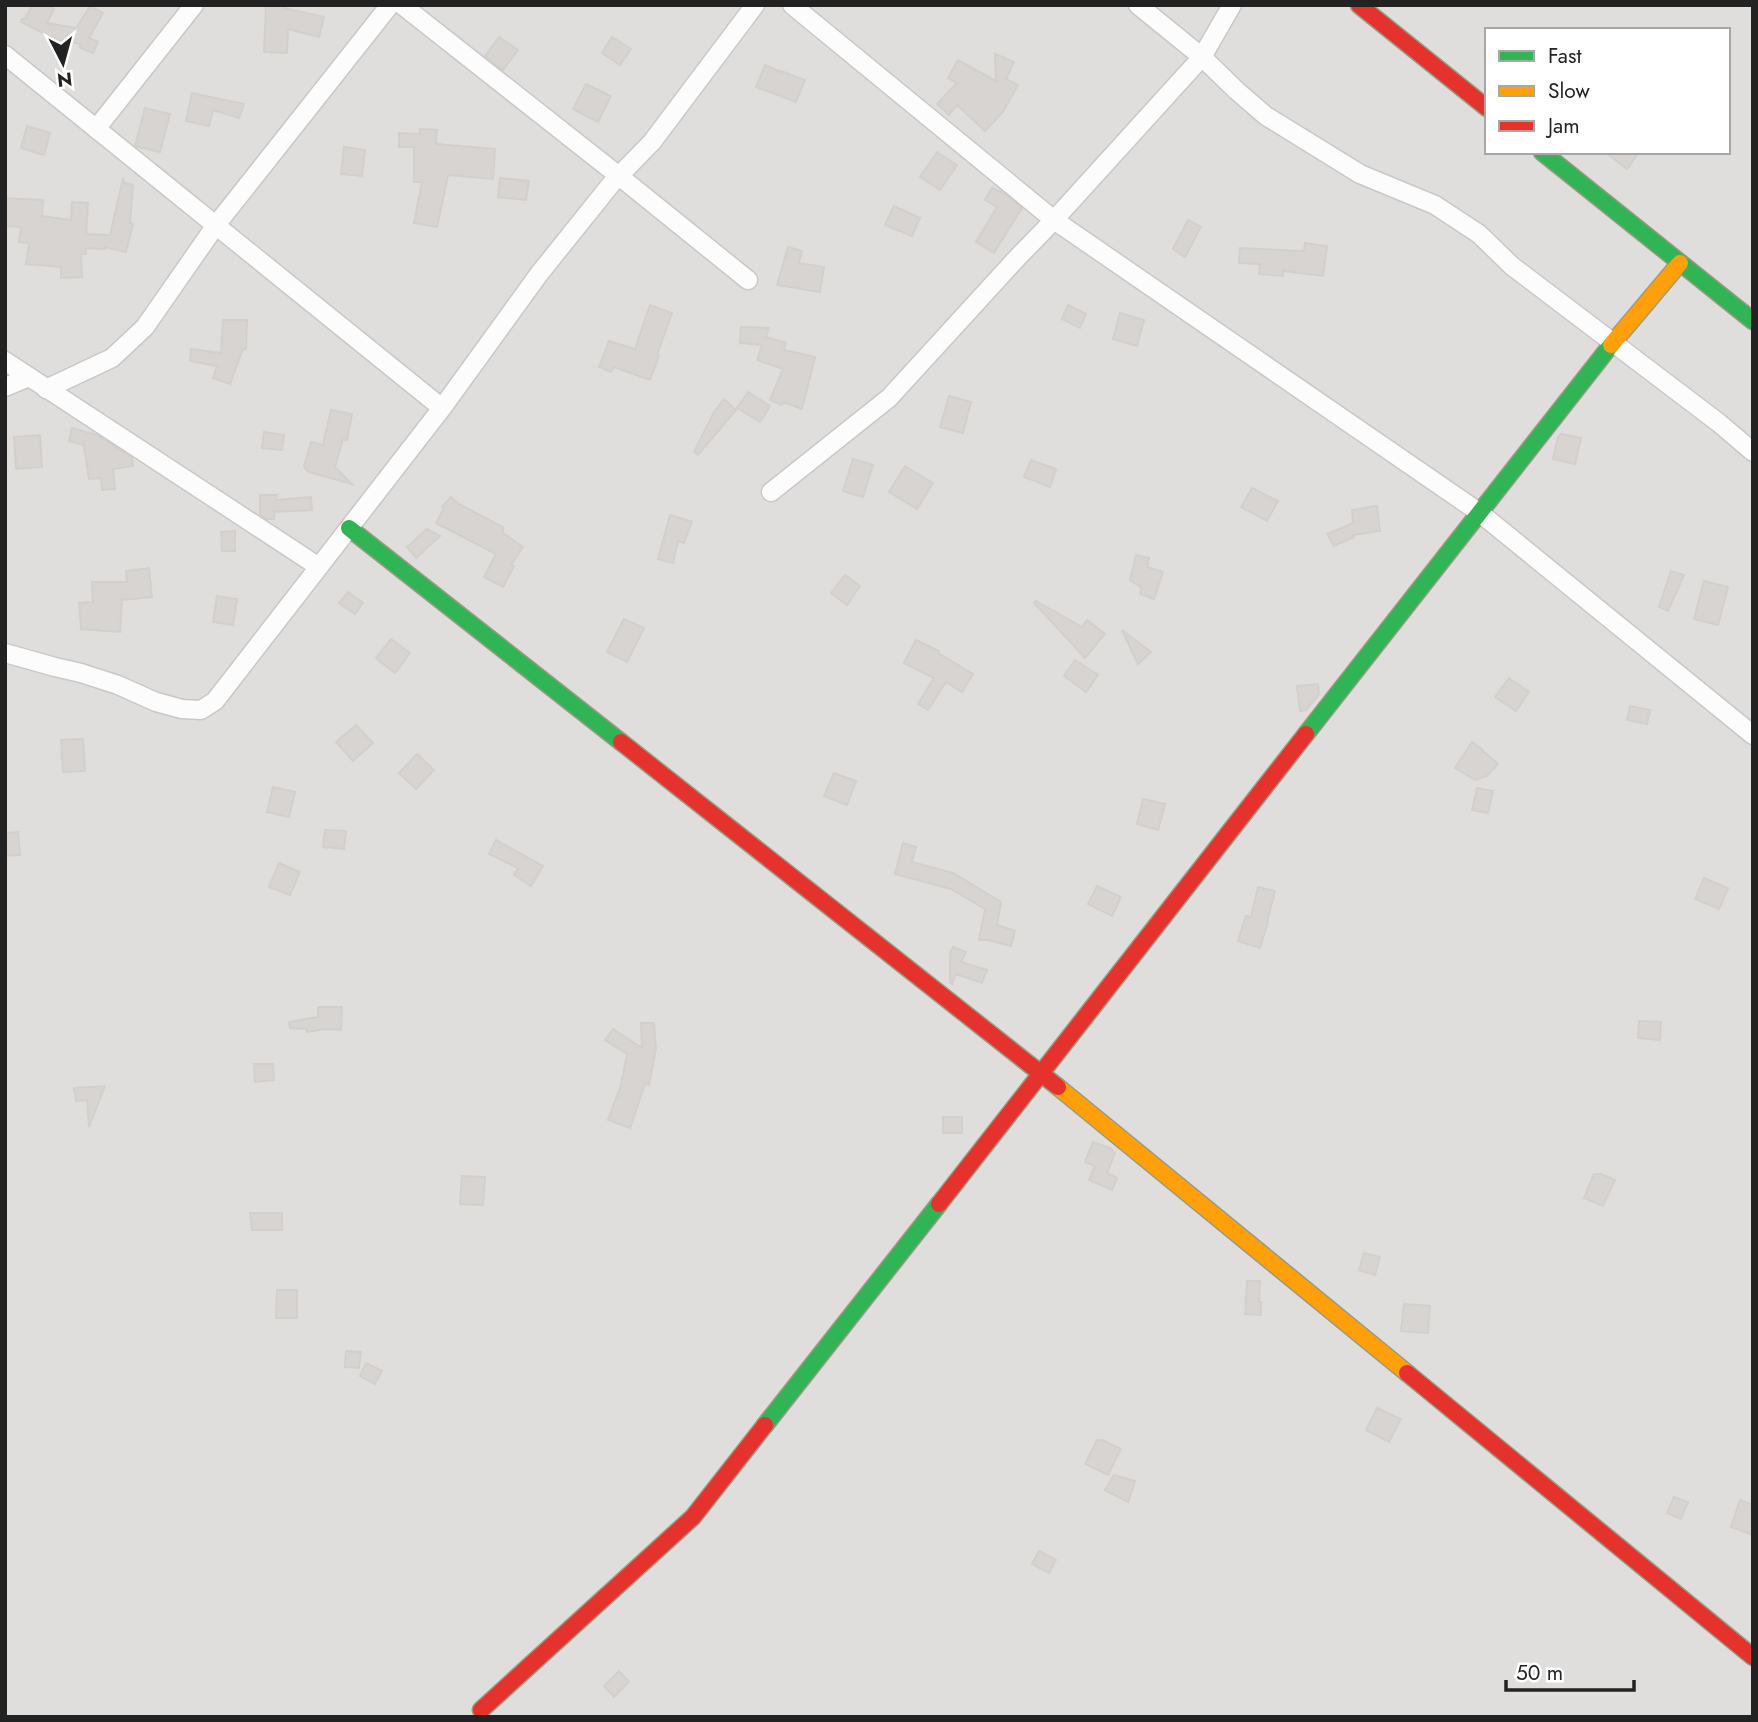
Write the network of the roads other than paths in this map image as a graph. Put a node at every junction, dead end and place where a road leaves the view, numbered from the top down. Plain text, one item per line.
1 (194, 5) edge
2 (390, 5) edge
3 (402, 5) edge
4 (755, 5) edge
5 (792, 5) edge
6 (1138, 5) edge
7 (1232, 5) edge
8 (1359, 5) edge
9 (5, 55) edge
10 (1202, 57) junction
11 (1485, 106) edge
12 (96, 128) junction
13 (1544, 154) edge
14 (619, 176) junction
15 (1054, 220) junction
16 (216, 225) junction
17 (1680, 263) junction
18 (748, 280) dead end
19 (1753, 321) edge
20 (1613, 343) junction
21 (5, 361) edge
22 (29, 377) junction
23 (5, 387) edge
24 (46, 388) junction
25 (442, 408) junction
26 (1753, 452) edge
27 (771, 492) dead end
28 (1480, 513) junction
29 (349, 528) junction
30 (319, 567) junction
31 (5, 653) edge
32 (1753, 735) edge
33 (1041, 1073) junction
34 (1753, 1657) edge
35 (481, 1710) dead end

1 - 12 street
2 - 16 street
3 - 14 street
4 - 14 street
5 - 15 street
6 - 10 street
7 - 10 street
8 - 11 street
9 - 12 street
10 - 15 street
10 - 20 street
12 - 16 street
13 - 17 street
14 - 18 street
14 - 25 street
15 - 27 street
15 - 28 street
16 - 24 street
16 - 25 street
17 - 19 street
17 - 20 street
20 - 26 street
20 - 28 street
21 - 22 street
22 - 23 street
22 - 24 street
24 - 30 street
25 - 29 street
28 - 32 street
28 - 33 street
29 - 30 street
29 - 33 street
30 - 31 street
33 - 34 street
33 - 35 street

